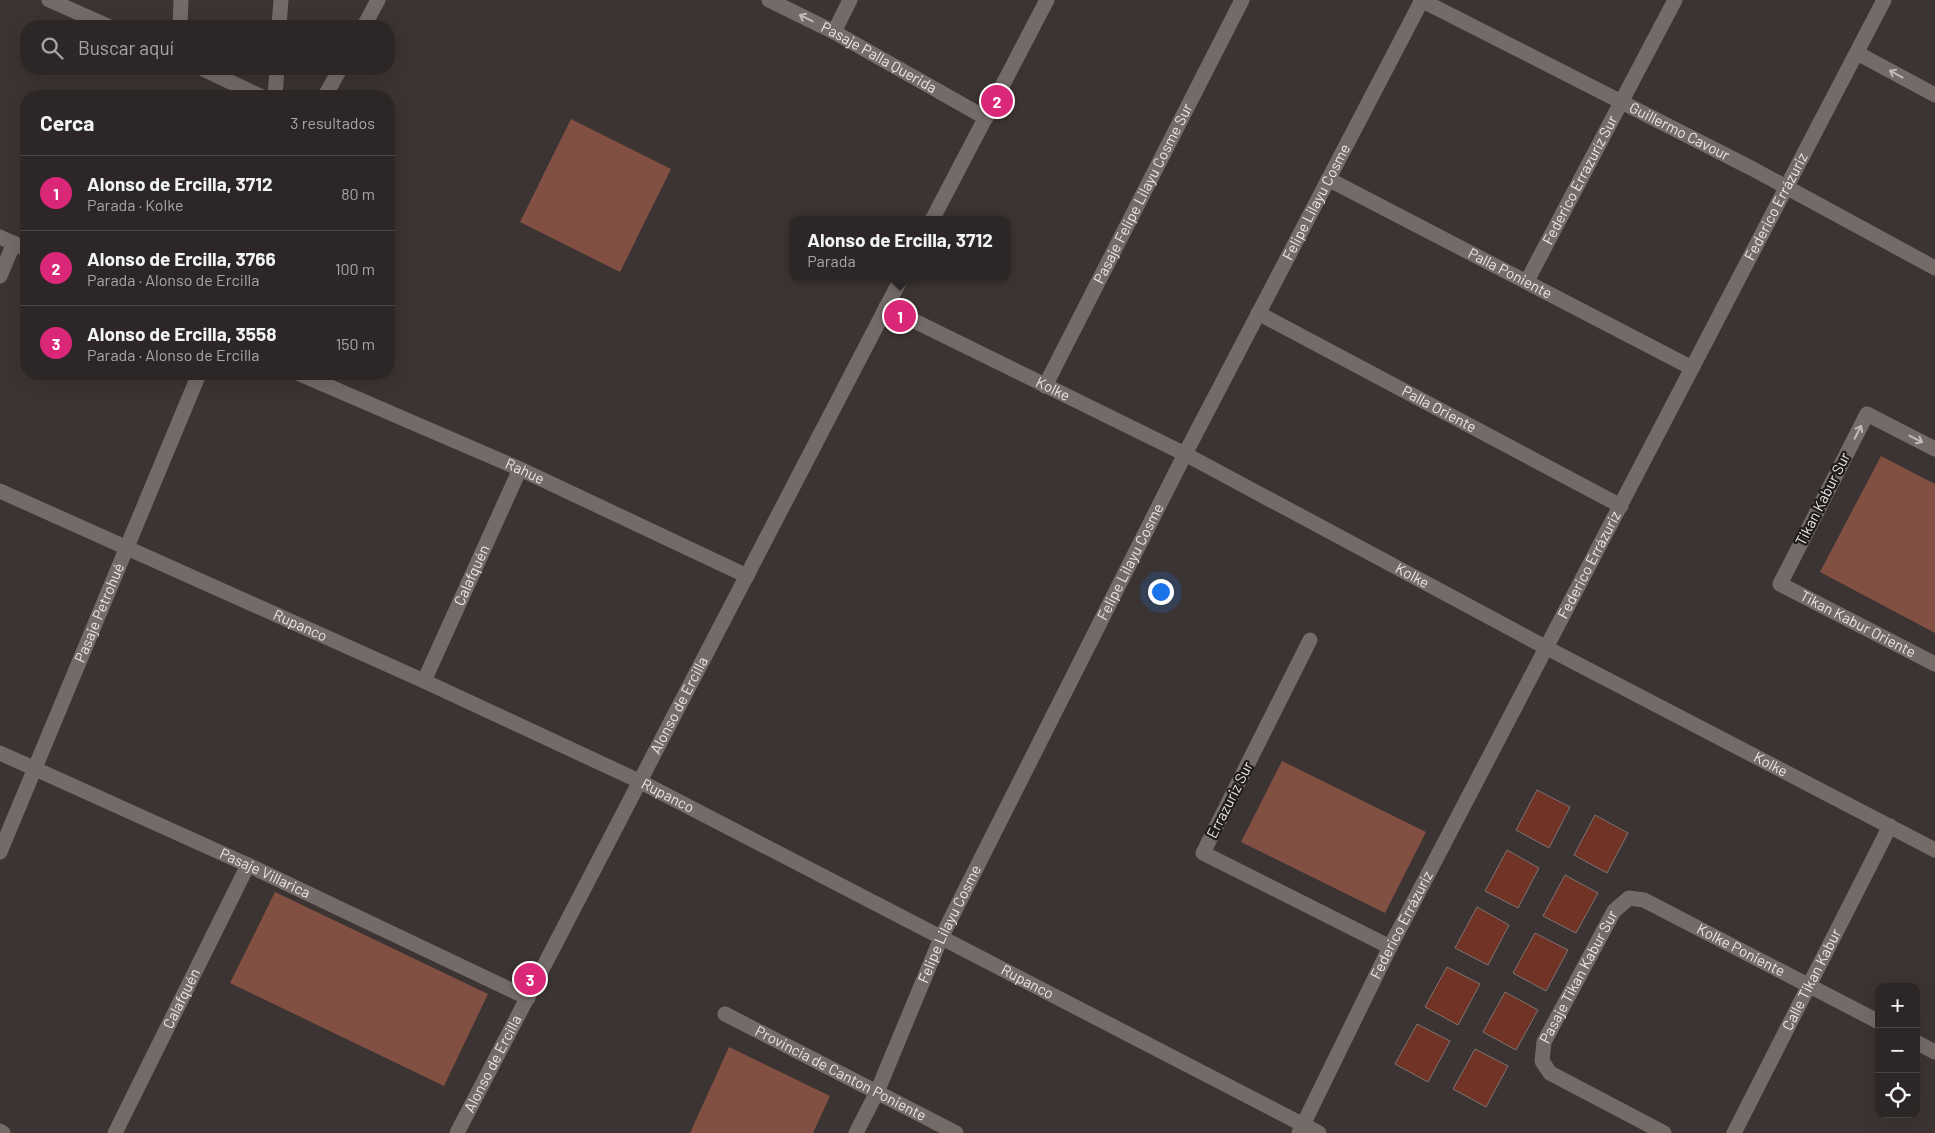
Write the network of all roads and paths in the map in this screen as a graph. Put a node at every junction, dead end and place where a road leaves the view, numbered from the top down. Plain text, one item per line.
1 (49, 0) edge
2 (181, 0) edge
3 (281, 0) edge
4 (378, 0) edge
5 (769, 0) edge
6 (850, 0) edge
7 (1047, 0) edge
8 (1242, 0) edge
9 (1422, 0) edge
10 (1674, 0) edge
11 (1884, 0) edge
12 (94, 20) edge
13 (180, 20) edge
14 (279, 20) edge
15 (367, 20) edge
16 (834, 32) junction
17 (1857, 53) junction
18 (215, 75) edge
19 (277, 75) edge
20 (337, 75) edge
21 (247, 90) edge
22 (275, 90) edge
23 (328, 90) edge
24 (1935, 95) edge
25 (1621, 102) junction
26 (986, 118) junction
27 (1328, 179) junction
28 (1785, 187) junction
29 (934, 216) edge
30 (0, 237) edge
31 (20, 246) edge
32 (1935, 268) edge
33 (0, 276) edge
34 (900, 281) edge
35 (1526, 281) junction
36 (886, 307) junction
37 (1258, 313) junction
38 (1692, 368) junction
39 (197, 380) edge
40 (314, 380) edge
41 (1046, 386) junction
42 (1935, 449) edge
43 (1185, 454) junction
44 (520, 470) junction
45 (0, 491) edge
46 (1621, 506) junction
47 (128, 548) junction
48 (747, 576) junction
49 (1780, 584) joint
50 (1310, 640) dead end
51 (1545, 647) junction
52 (1935, 664) edge
53 (424, 681) junction
54 (0, 752) edge
55 (35, 768) junction
56 (639, 781) junction
57 (1890, 826) junction
58 (1935, 850) edge
59 (0, 852) edge
60 (248, 865) junction
61 (1629, 898) joint
62 (941, 938) junction
63 (1390, 947) junction
64 (1810, 986) junction
65 (528, 998) junction
66 (725, 1014) dead end
67 (1875, 1020) edge
68 (1920, 1044) edge
69 (1935, 1052) edge
70 (877, 1092) junction
71 (1301, 1129) edge
72 (0, 1131) edge
73 (4, 1133) edge
74 (115, 1133) edge
75 (457, 1133) edge
76 (856, 1133) edge
77 (956, 1133) edge
78 (1319, 1133) edge
79 (1664, 1133) edge
80 (1734, 1133) edge

1 - 12 street
2 - 13 street
3 - 14 street
4 - 15 street
16 -> 5 street, Pasaje Palla Querida
6 - 16 street
7 - 26 street
8 - 41 street, Pasaje Felipe Lilayu Cosme Sur
9 - 25 street, Guillermo Cavour
9 - 27 street, Felipe Lilayu Cosme
10 - 25 street, Federico Errazuríz Sur
11 - 17 street, Federico Errázuriz
16 - 26 street, Pasaje Palla Querida
24 -> 17 street
17 - 28 street, Federico Errázuriz
18 - 21 street
19 - 22 street
20 - 23 street
25 - 28 street, Guillermo Cavour
25 - 35 street, Federico Errazuríz Sur
26 - 29 street
27 - 35 street, Palla Poniente
27 - 37 street, Felipe Lilayu Cosme
28 - 32 street, Guillermo Cavour
28 - 38 street, Federico Errázuriz
30 - 31 street
31 - 33 street
34 - 36 street, Alonso de Ercilla
35 - 38 street, Palla Poniente
36 - 41 street, Kolke
36 - 48 street, Alonso de Ercilla
37 - 43 street, Felipe Lilayu Cosme
37 - 46 street, Palla Oriente
38 - 46 street, Federico Errázuriz
39 - 47 street, Pasaje Petrohué
40 - 44 street, Rahue
41 - 43 street, Kolke
49 -> 42 street, Tikan Kabur Sur
43 - 51 street, Kolke
43 - 62 street, Felipe Lilayu Cosme
44 - 48 street, Rahue
44 - 53 street, Calafquén
45 - 47 street, Rupanco
46 - 51 street, Federico Errázuriz
47 - 53 street, Rupanco
47 - 55 street, Pasaje Petrohué
48 - 56 street, Alonso de Ercilla
49 - 52 street, Tikan Kabur Oriente
50 - 63 street, Errazuriz Sur
51 - 57 street, Kolke
51 - 63 street, Federico Errázuriz
53 - 56 street, Rupanco
54 - 55 street, Pasaje Villarica
55 - 59 street, Pasaje Petrohué
55 - 60 street, Pasaje Villarica
56 - 62 street, Rupanco
56 - 65 street, Alonso de Ercilla
57 - 58 street, Kolke
57 - 64 street, Calle Tikan Kabur
60 - 65 street, Pasaje Villarica
60 - 74 street, Calafquén
61 - 64 street, Kolke Poniente
61 - 79 street, Pasaje Tikan Kabur Sur
62 - 70 street, Felipe Lilayu Cosme
62 - 71 street, Rupanco
63 - 71 street, Federico Errázuriz
64 - 67 street, Kolke Poniente
64 - 80 street, Calle Tikan Kabur
65 - 75 street, Alonso de Ercilla
66 - 70 street, Provincia de Canton Poniente
68 - 69 street
70 - 76 street, Felipe Lilayu Cosme
70 - 77 street, Provincia de Canton Poniente
71 - 78 street, Rupanco
72 - 73 street

